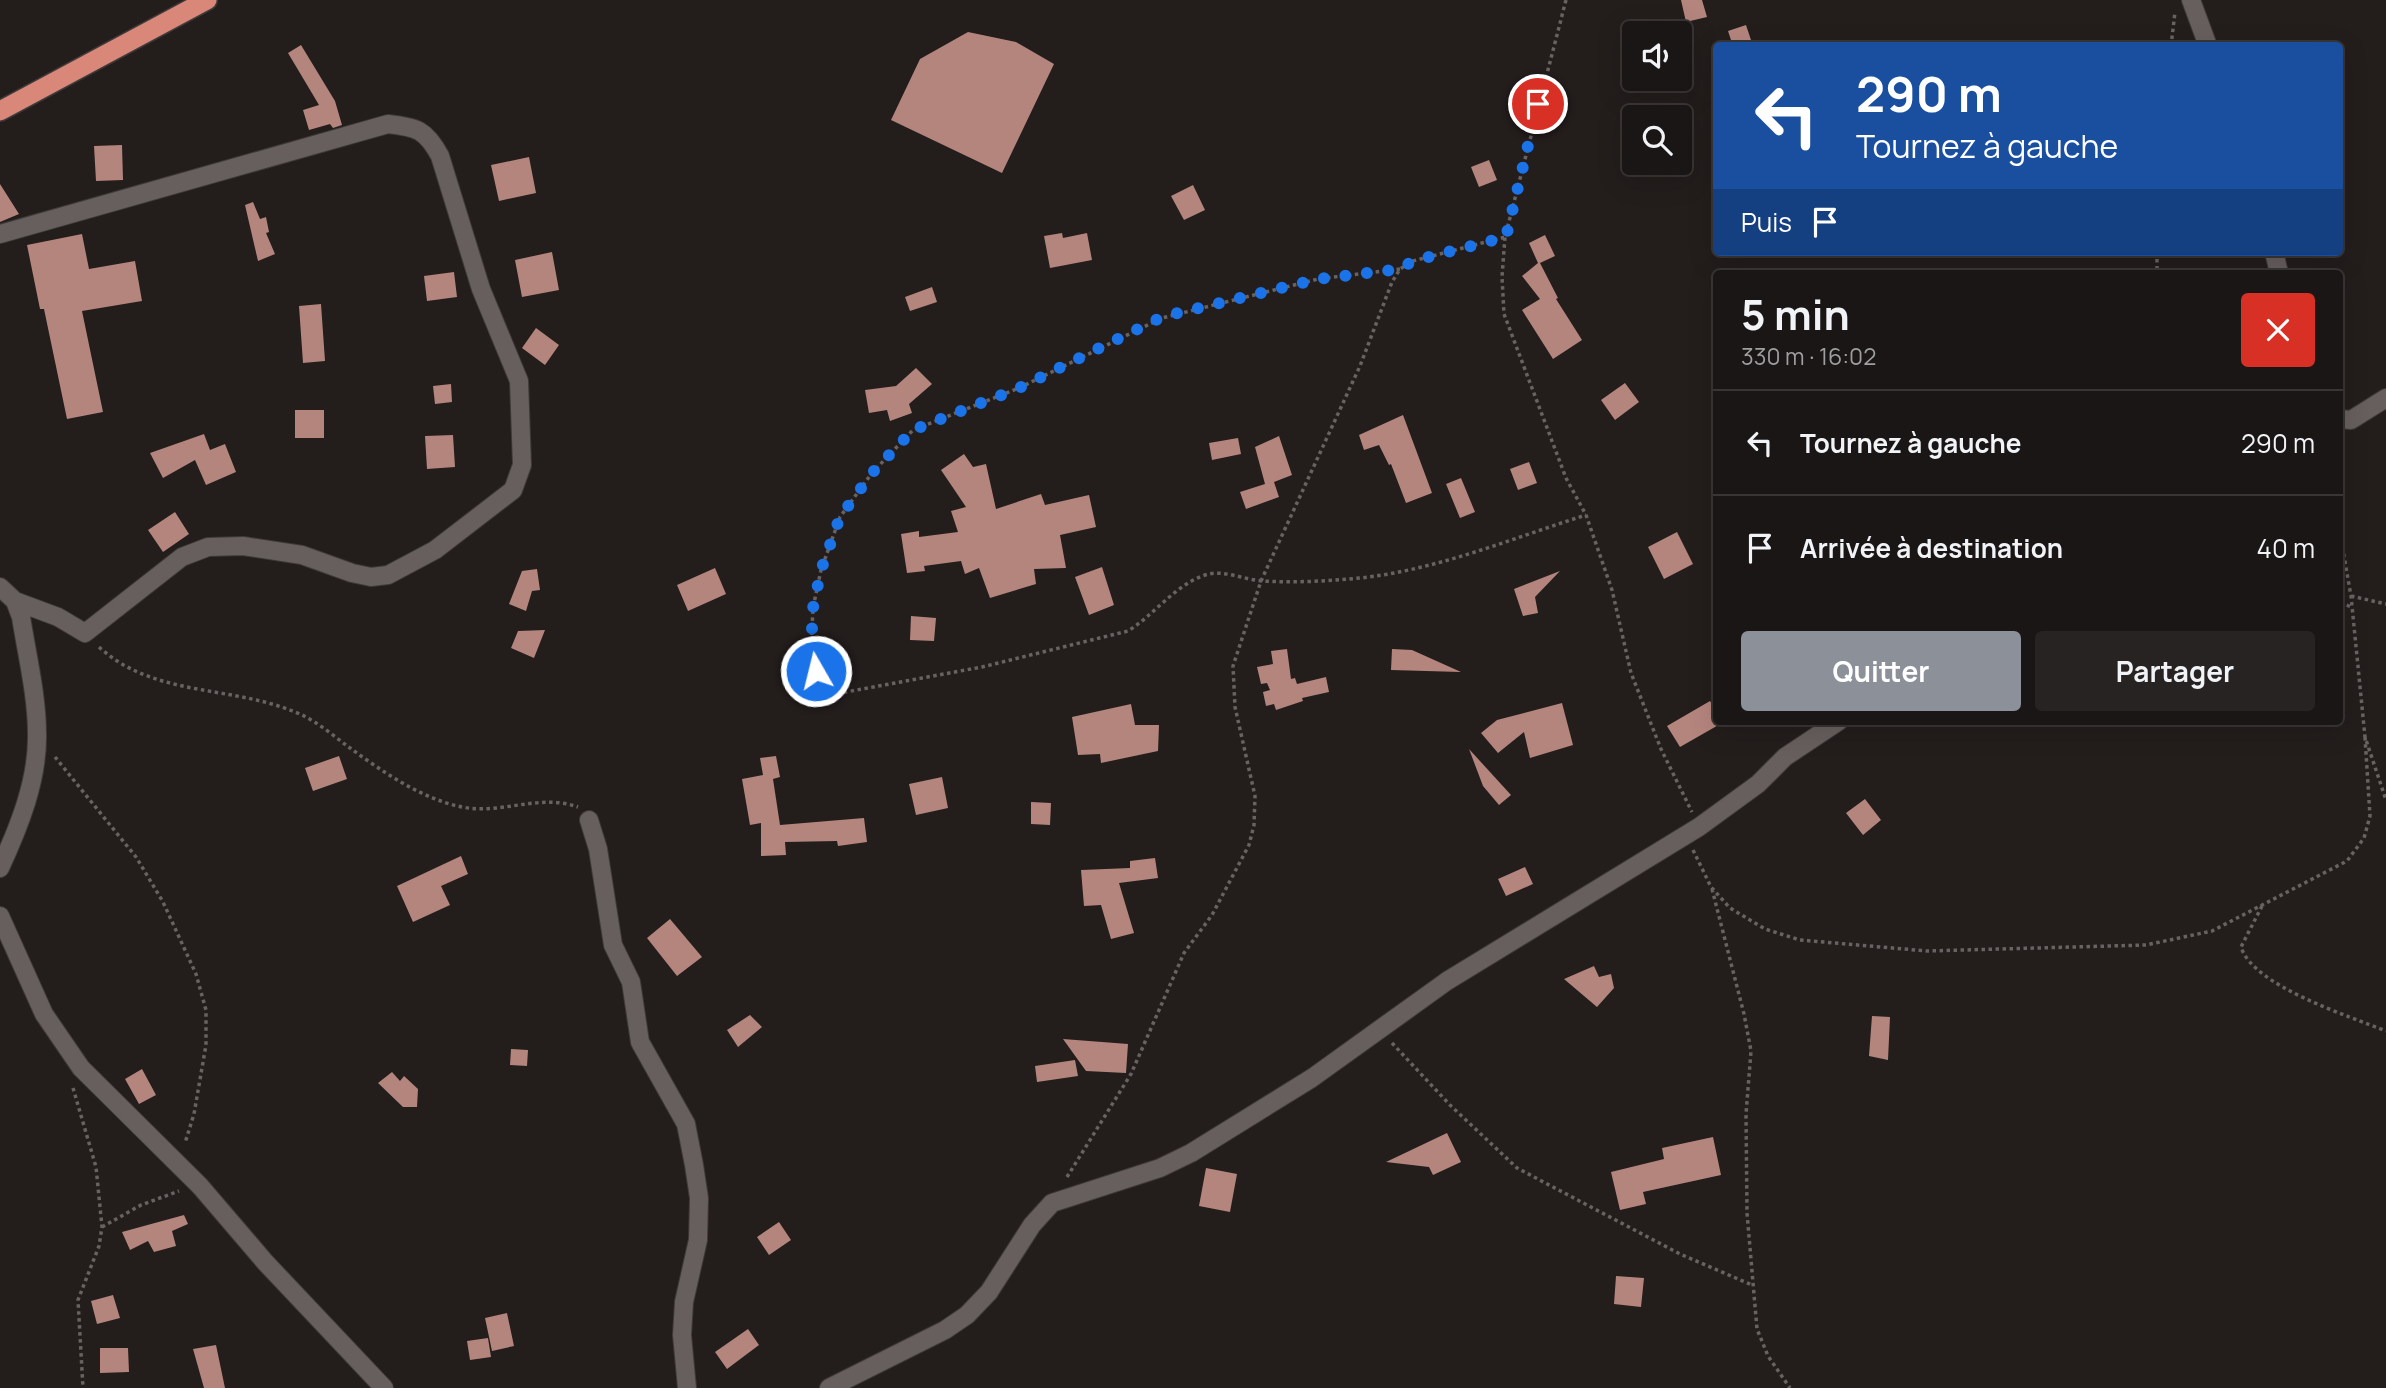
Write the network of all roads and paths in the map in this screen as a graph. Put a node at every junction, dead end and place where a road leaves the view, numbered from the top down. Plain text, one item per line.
1 (207, 0) edge
2 (1566, 0) edge
3 (2177, 0) edge
4 (2191, 0) edge
5 (2172, 42) edge
6 (2207, 42) edge
7 (0, 111) edge
8 (0, 234) edge
9 (1506, 237) junction
10 (1400, 269) junction
11 (2386, 398) edge
12 (2343, 419) edge
13 (1586, 514) junction
14 (2343, 550) edge
15 (1261, 581) junction
16 (0, 587) edge
17 (2351, 596) junction
18 (15, 601) junction
19 (2343, 604) edge
20 (2386, 604) edge
21 (2352, 607) junction
22 (85, 633) junction
23 (1833, 725) edge
24 (37, 733) junction
25 (2365, 737) junction
26 (2386, 800) edge
27 (589, 821) joint
28 (1692, 831) junction
29 (0, 868) edge
30 (1712, 887) junction
31 (2263, 904) junction
32 (0, 916) edge
33 (1380, 1030) junction
34 (2386, 1031) edge
35 (72, 1084) dead end
36 (178, 1165) junction
37 (200, 1186) junction
38 (1052, 1203) junction
39 (102, 1227) junction
40 (1752, 1285) junction
41 (83, 1388) edge
42 (384, 1388) edge
43 (687, 1388) edge
44 (829, 1388) edge
45 (1790, 1388) edge

1 - 7 highway
2 - 9 path
3 - 5 path
4 - 6 street
8 - 22 street
9 - 10 path
9 - 13 path
10 - 15 path
10 - 15 path
11 - 12 street
13 - 15 path
13 - 28 path
14 - 17 path
15 - 38 path
16 - 18 street
17 - 20 path
17 - 21 path
18 - 22 street
18 - 24 street
19 - 21 path
21 - 25 path
22 - 27 path
23 - 28 street
24 - 29 street
24 - 36 path
25 - 26 path
25 - 31 path
27 - 43 street
28 - 30 path
28 - 33 street
30 - 31 path
30 - 40 path
31 - 34 path
32 - 36 street
33 - 38 street
33 - 40 path
35 - 39 path
36 - 37 street
37 - 39 path
37 - 42 street
38 - 44 street
39 - 41 path
40 - 45 path

